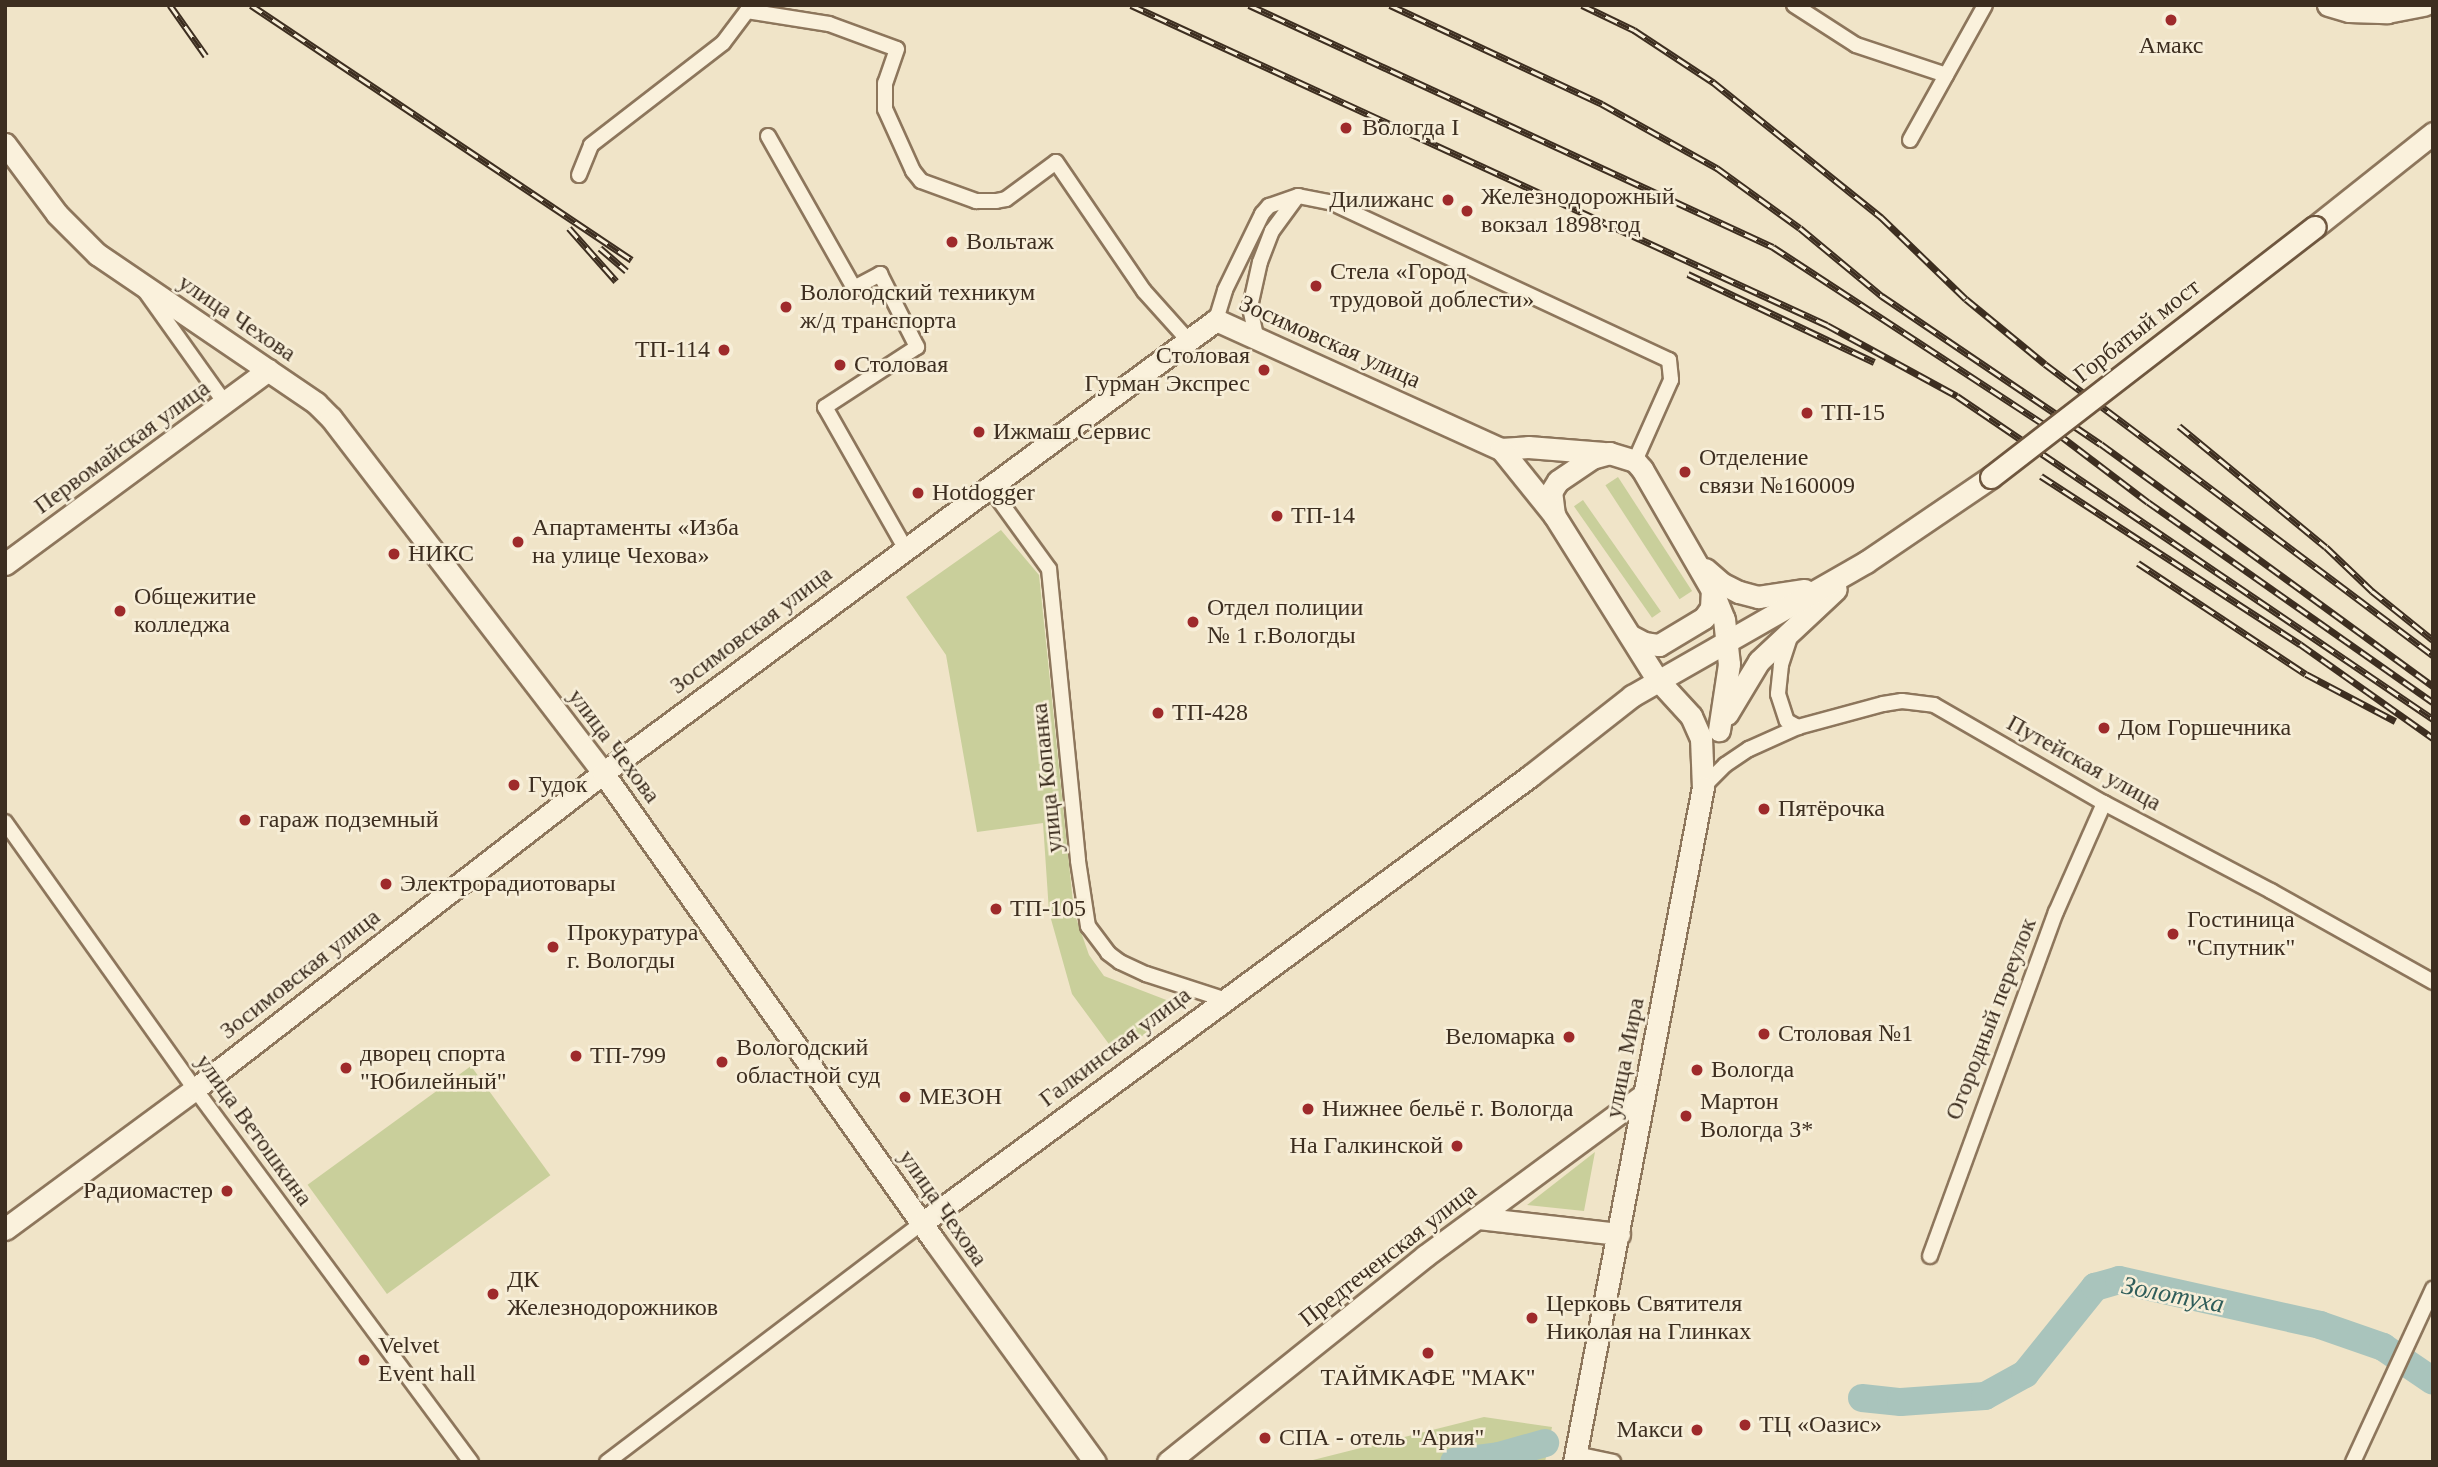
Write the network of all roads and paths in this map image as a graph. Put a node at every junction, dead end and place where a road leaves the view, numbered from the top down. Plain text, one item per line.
1 (1794, 5) edge
2 (1985, 5) edge
3 (2328, 5) edge
4 (2424, 5) edge
5 (1946, 75) junction
6 (2433, 132) edge
7 (768, 136) dead end
8 (1910, 140) dead end
9 (5, 144) edge
10 (579, 175) dead end
11 (1298, 196) junction
12 (140, 285) junction
13 (1216, 320) junction
14 (1256, 336) junction
15 (1188, 340) junction
16 (268, 370) junction
17 (225, 403) junction
18 (1501, 449) junction
19 (1609, 453) junction
20 (1639, 465) junction
21 (989, 486) junction
22 (1554, 515) junction
23 (905, 548) junction
24 (1695, 560) junction
25 (1866, 562) junction
26 (5, 564) edge
27 (1712, 590) junction
28 (1793, 628) junction
29 (1631, 636) junction
30 (1729, 642) junction
31 (1657, 679) junction
32 (1798, 727) junction
33 (1719, 730) junction
34 (1704, 758) junction
35 (603, 773) junction
36 (1703, 787) junction
37 (2104, 803) junction
38 (5, 822) edge
39 (2433, 982) edge
40 (1223, 999) junction
41 (195, 1089) junction
42 (1643, 1095) junction
43 (1478, 1218) junction
44 (922, 1223) junction
45 (5, 1229) edge
46 (1619, 1234) junction
47 (1930, 1256) dead end
48 (2433, 1289) edge
49 (1575, 1458) edge
50 (471, 1462) edge
51 (607, 1462) edge
52 (1096, 1462) edge
53 (1168, 1462) edge
54 (1613, 1462) edge
55 (2353, 1462) edge

1 - 5 street
2 - 5 street
3 - 4 street
5 - 8 street
6 - 25 street, Горбатый мост, bridge
7 - 23 street
9 - 12 street, улица Чехова
10 - 15 street
11 - 13 street
11 - 14 street
11 - 20 street
12 - 16 street, улица Чехова
12 - 17 street
13 - 14 street, Зосимовская улица
13 - 15 street, Зосимовская улица
14 - 18 street, Зосимовская улица
15 - 21 street, Зосимовская улица
16 - 17 street, Первомайская улица
16 - 35 street, улица Чехова
17 - 26 street, Первомайская улица
18 - 19 street
18 - 22 street, Зосимовская улица
19 - 20 street
19 - 22 street
20 - 24 street
21 - 23 street, Зосимовская улица
21 - 40 street, улица Копанка
22 - 29 street, Зосимовская улица
23 - 35 street, Зосимовская улица
24 - 25 street
24 - 27 street
25 - 28 street
25 - 30 street, Галкинская улица
27 - 29 street
27 - 30 street
28 - 32 street
28 - 33 street
29 - 31 street, Зосимовская улица
30 - 31 street, Галкинская улица
30 - 33 street
30 - 34 street
31 - 34 street, улица Мира
31 - 40 street, Галкинская улица
32 - 36 street, Путейская улица
32 - 37 street, Путейская улица
33 - 36 street
34 - 36 street, улица Мира
35 - 41 street, Зосимовская улица
35 - 44 street, улица Чехова
36 - 42 street, улица Мира
37 - 39 street, Путейская улица
37 - 47 street, Огородный переулок
38 - 41 street, улица Ветошкина
40 - 44 street, Галкинская улица
41 - 45 street, Зосимовская улица
41 - 50 street, улица Ветошкина
42 - 43 street, Предтеченская улица
42 - 46 street, улица Мира
43 - 46 street
43 - 53 street, Предтеченская улица
44 - 51 street, Галкинская улица
44 - 52 street, улица Чехова
46 - 49 street, улица Мира
48 - 55 street
49 - 54 street

